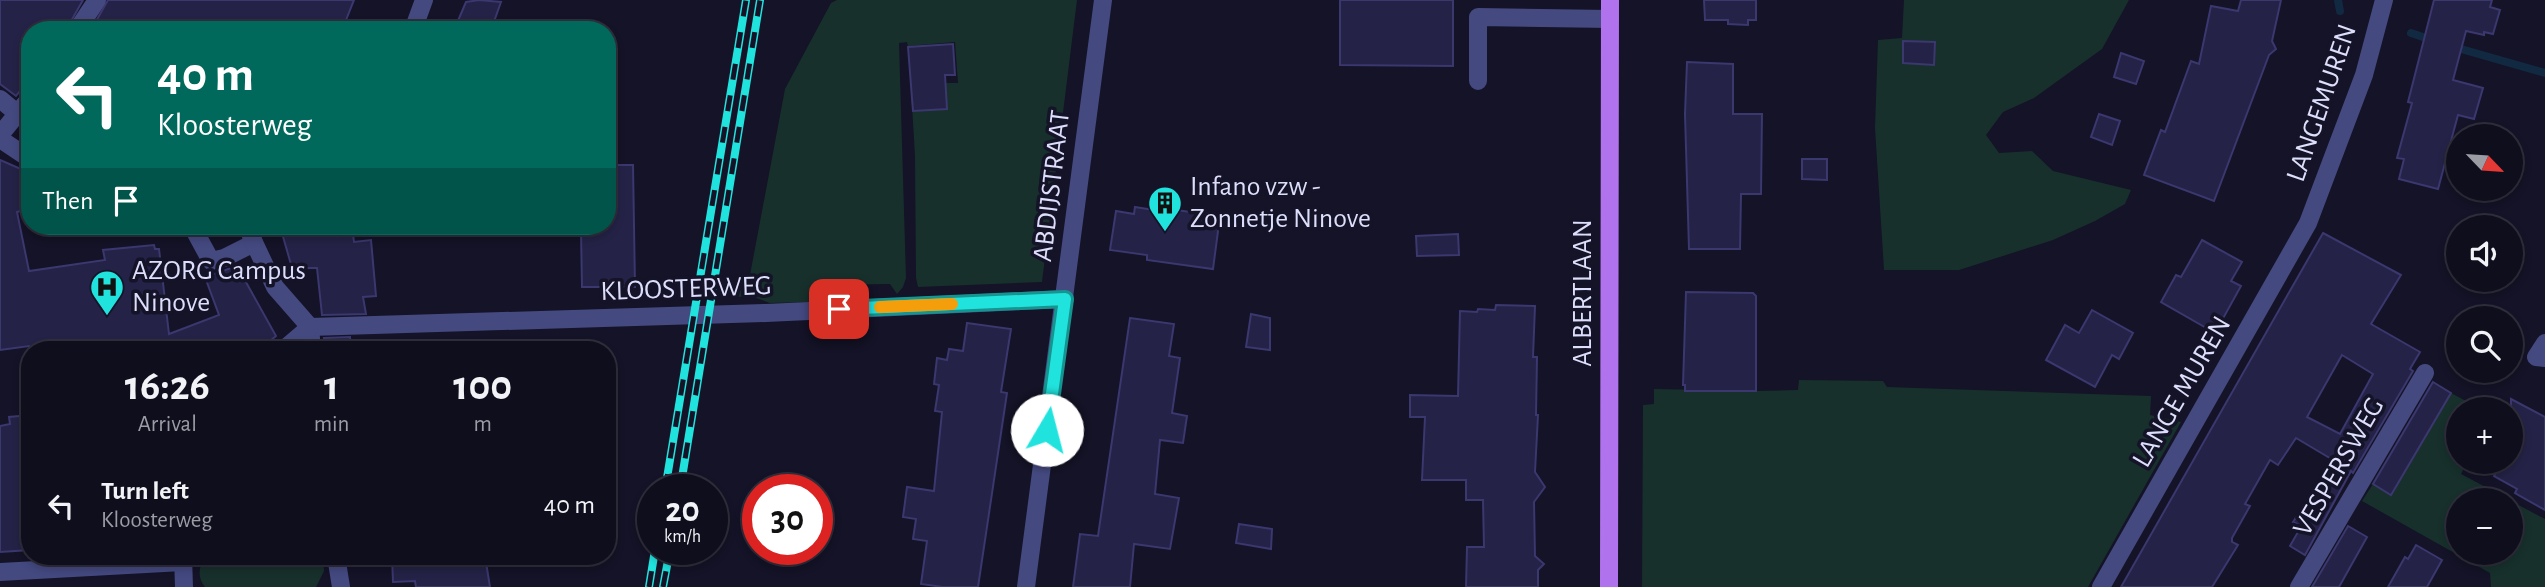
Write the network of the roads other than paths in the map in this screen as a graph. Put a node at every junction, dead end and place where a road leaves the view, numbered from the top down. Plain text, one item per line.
1 (97, 0) edge
2 (424, 0) edge
3 (1103, 0) edge
4 (1610, 0) edge
5 (2384, 0) edge
6 (1610, 19) junction
7 (83, 21) edge
8 (416, 21) edge
9 (1478, 81) dead end
10 (0, 99) edge
11 (21, 110) edge
12 (18, 114) junction
13 (0, 137) edge
14 (21, 152) edge
15 (2308, 223) joint
16 (197, 235) edge
17 (255, 235) edge
18 (1065, 299) junction
19 (310, 327) junction
20 (294, 341) edge
21 (311, 341) edge
22 (2545, 343) edge
23 (2545, 358) edge
24 (2425, 373) dead end
25 (92, 565) edge
26 (181, 565) edge
27 (183, 565) edge
28 (337, 565) edge
29 (0, 572) edge
30 (173, 587) edge
31 (184, 587) edge
32 (341, 587) edge
33 (1026, 587) edge
34 (1609, 587) edge
35 (2101, 587) edge
36 (2300, 587) edge

1 - 7 street
2 - 8 street
3 - 18 street, ABDIJSTRAAT
4 - 6 main road, ALBERTLAAN
5 - 15 street, LANGEMUREN
6 - 9 street
6 - 34 main road, ALBERTLAAN
10 - 12 street
11 - 12 street
12 - 13 street
13 - 14 street
15 - 35 street, LANGE MUREN
16 - 17 street
17 - 19 street
18 - 19 street, KLOOSTERWEG
18 - 33 street, ABDIJSTRAAT
19 - 20 street
19 - 21 street
22 - 23 street
24 - 36 street, VESPERSWEG
25 - 29 street
26 - 30 street
27 - 31 street
28 - 32 street

